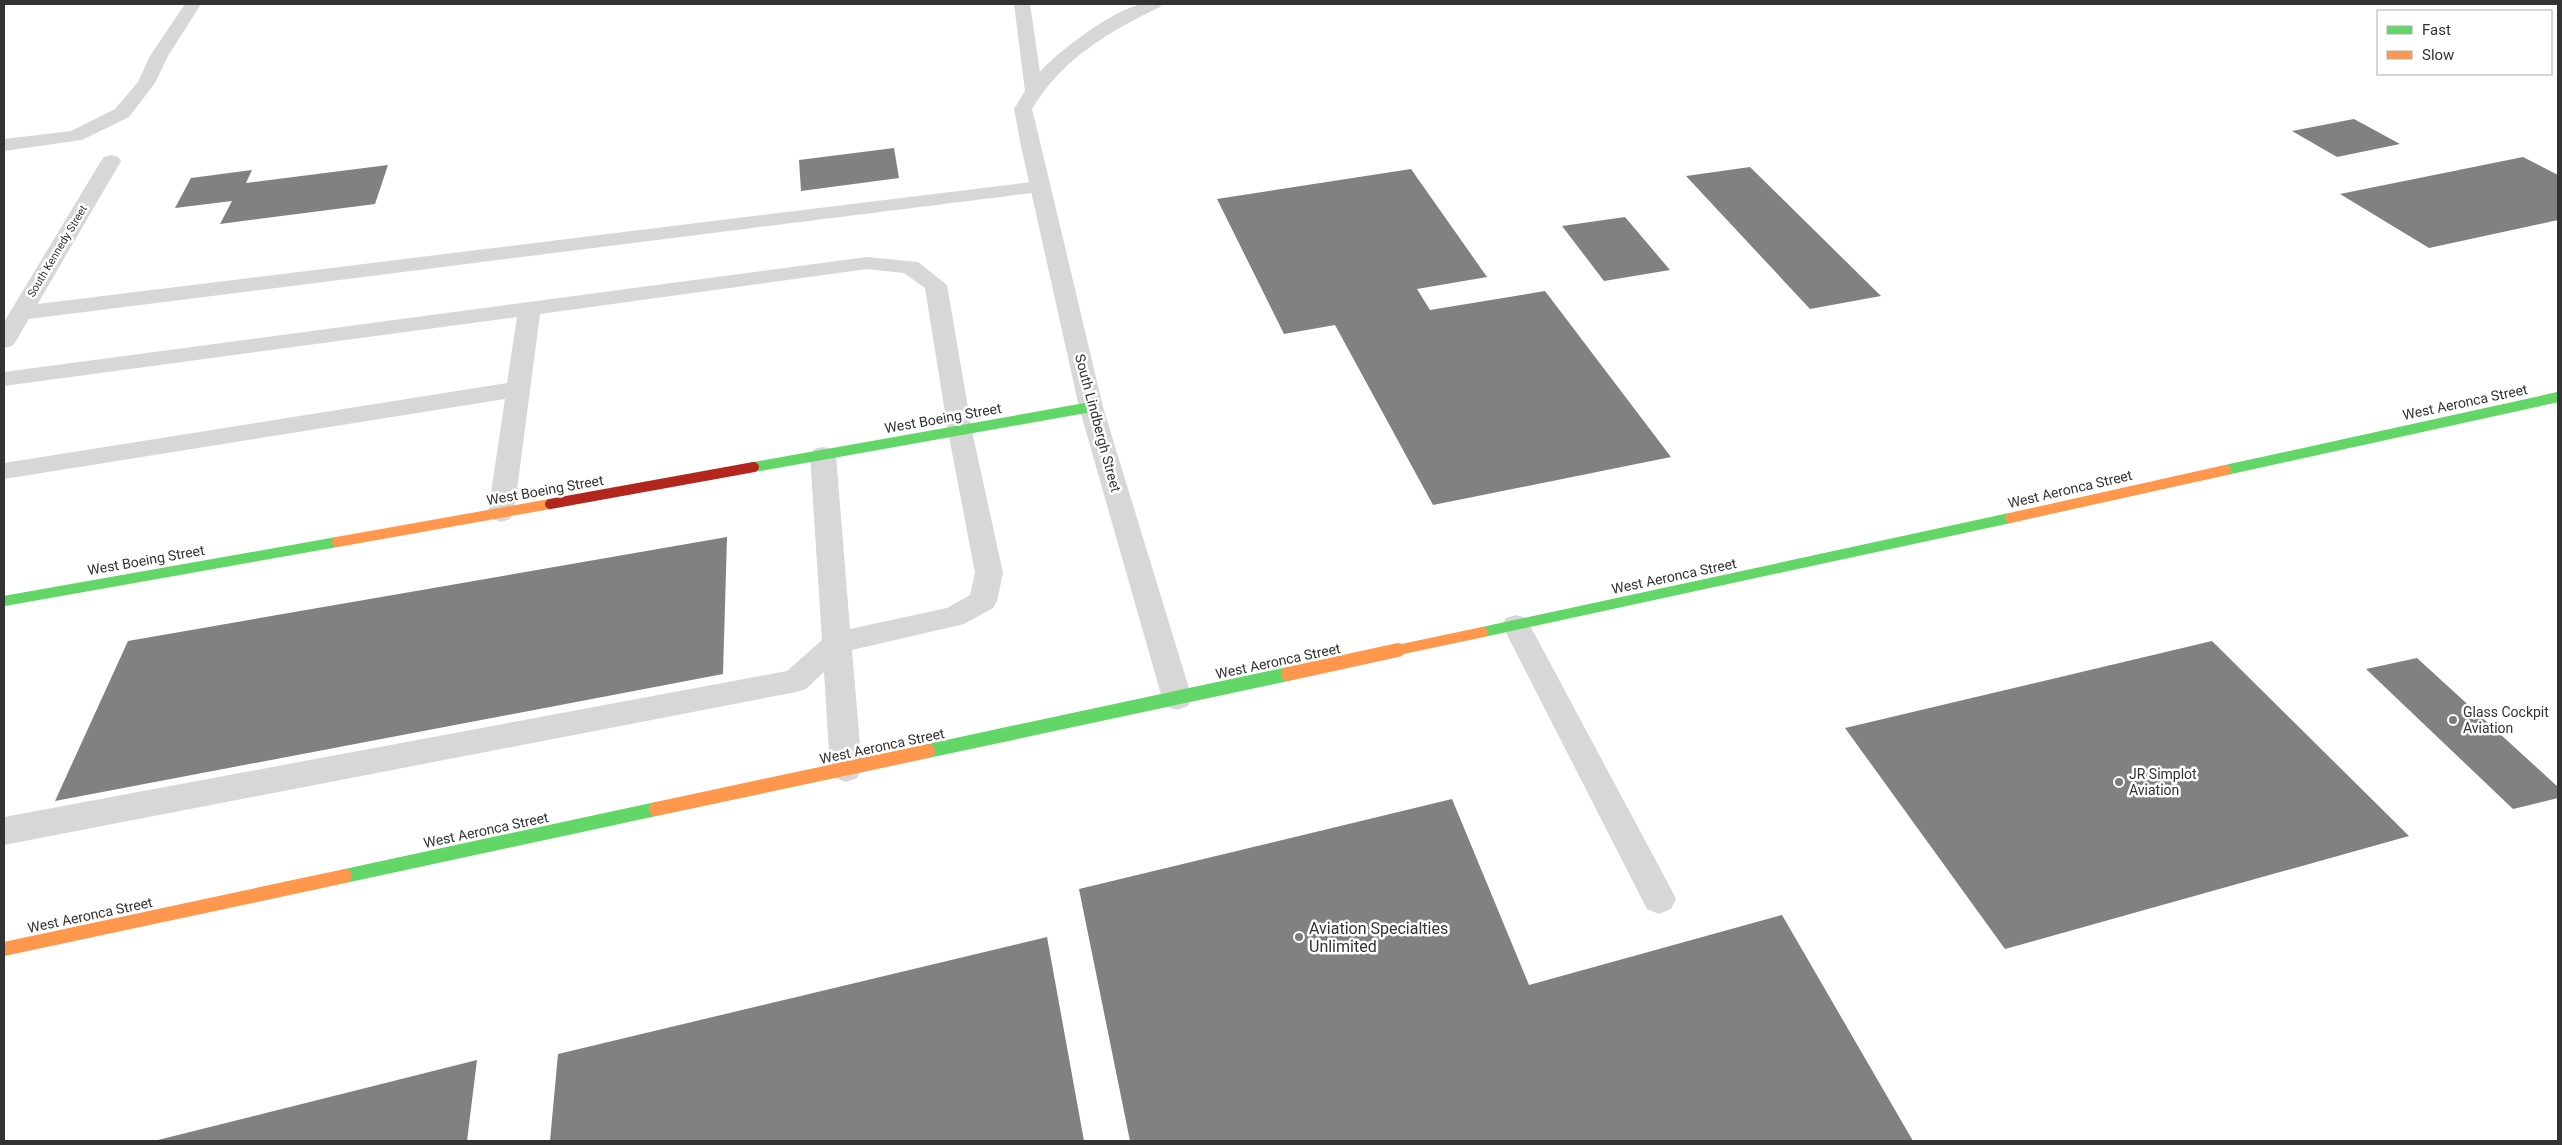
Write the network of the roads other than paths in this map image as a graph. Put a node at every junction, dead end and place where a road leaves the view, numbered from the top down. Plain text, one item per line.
1 (193, 4) edge
2 (1022, 4) edge
3 (1154, 4) edge
4 (1033, 90) junction
5 (4, 145) edge
6 (111, 161) dead end
7 (1040, 186) junction
8 (530, 308) junction
9 (21, 313) junction
10 (4, 341) edge
11 (4, 379) edge
12 (518, 389) junction
13 (2558, 397) edge
14 (1091, 407) junction
15 (960, 431) junction
16 (823, 455) junction
17 (4, 471) edge
18 (501, 513) junction
19 (4, 601) edge
20 (1516, 625) junction
21 (837, 644) junction
22 (1177, 698) junction
23 (846, 769) junction
24 (4, 831) edge
25 (1659, 899) dead end
26 (4, 949) edge

1 - 5 street
2 - 4 street
3 - 4 street
4 - 7 street, South Lindbergh Street
6 - 9 street, South Kennedy Street
7 - 9 street
7 - 14 street, South Lindbergh Street
8 - 11 street
8 - 12 street
8 - 15 street
9 - 10 street, South Kennedy Street
12 - 17 street
12 - 18 street
13 - 20 street, West Aeronca Street
14 - 15 street, West Boeing Street
14 - 22 street, South Lindbergh Street
15 - 16 street, West Boeing Street
15 - 21 street
16 - 18 street, West Boeing Street
16 - 21 street
18 - 19 street, West Boeing Street
20 - 22 street, West Aeronca Street
20 - 25 street
21 - 23 street
21 - 24 street
22 - 23 street, West Aeronca Street
23 - 26 street, West Aeronca Street

